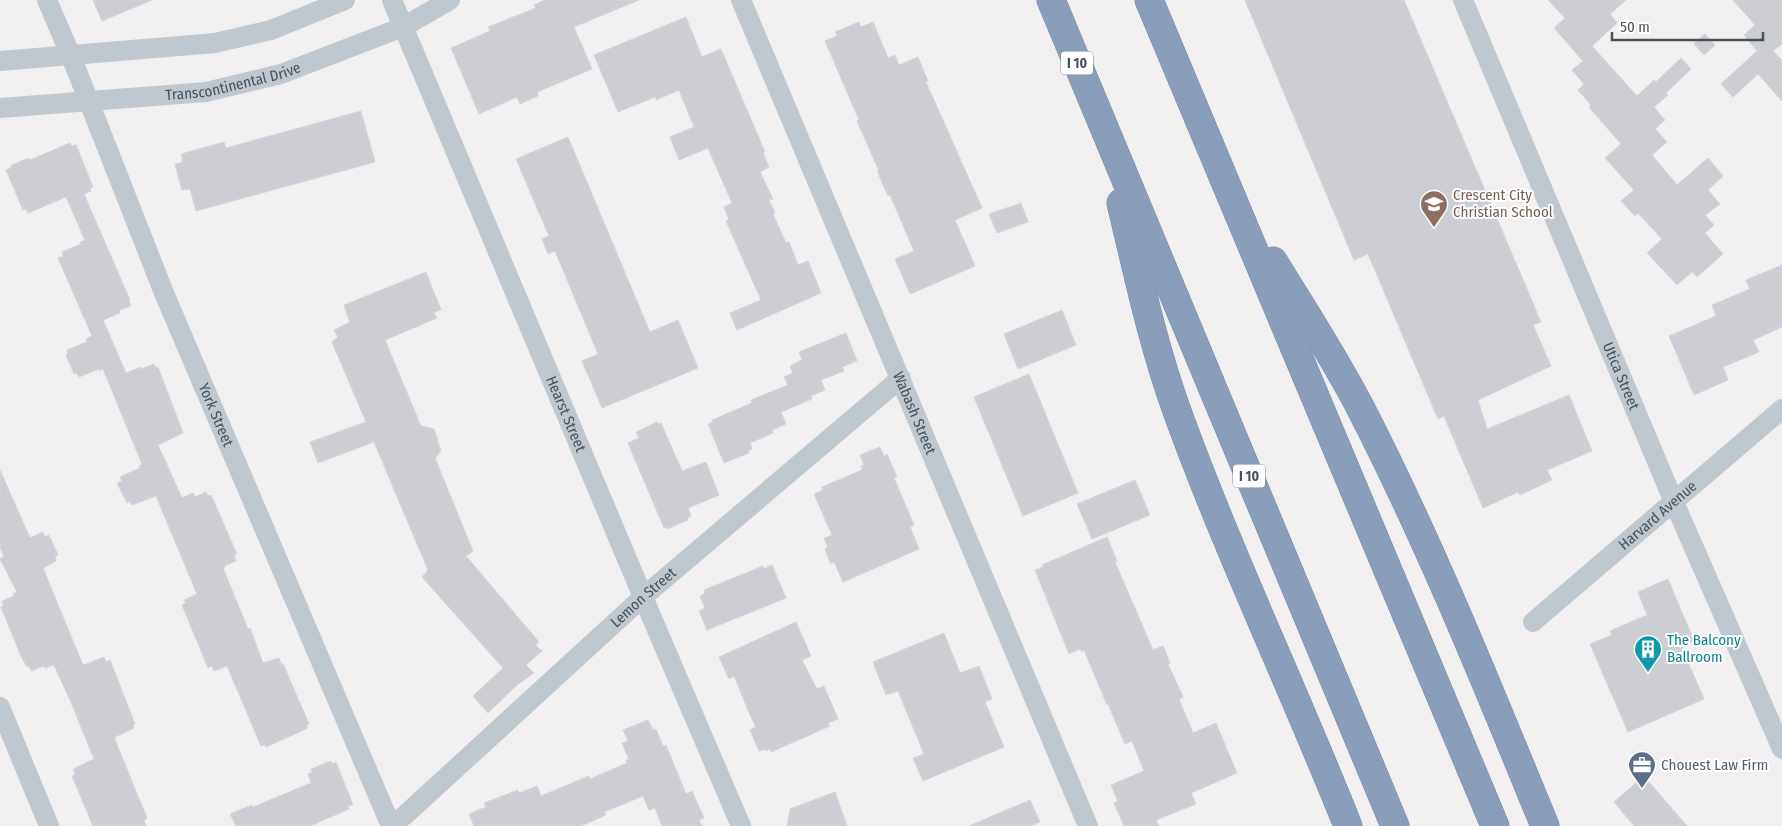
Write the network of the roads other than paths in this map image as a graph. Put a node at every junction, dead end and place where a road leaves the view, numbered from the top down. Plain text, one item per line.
1 (47, 0) edge
2 (345, 0) edge
3 (392, 0) edge
4 (450, 0) edge
5 (741, 0) edge
6 (1050, 0) edge
7 (1149, 0) edge
8 (1463, 0) edge
9 (403, 27) junction
10 (72, 56) junction
11 (0, 62) edge
12 (88, 100) junction
13 (0, 108) edge
14 (1104, 126) junction
15 (1227, 186) junction
16 (901, 378) junction
17 (1782, 409) edge
18 (1674, 502) junction
19 (643, 597) junction
20 (1533, 622) dead end
21 (1484, 678) junction
22 (0, 707) edge
23 (1782, 749) edge
24 (49, 826) edge
25 (392, 826) edge
26 (741, 826) edge
27 (1088, 826) edge
28 (1348, 826) edge
29 (1395, 826) edge
30 (1495, 826) edge
31 (1545, 826) edge
32 (1561, 826) edge

1 - 10 street, York Street
2 - 10 street
3 - 9 street, Hearst Street
4 - 9 street, Transcontinental Drive
5 - 16 street, Wabash Street
6 - 14 highway, I 10
7 - 15 highway
8 - 18 street, Utica Street
9 - 12 street, Transcontinental Drive
9 - 19 street, Hearst Street
10 - 11 street
10 - 12 street, York Street
12 - 13 street, Transcontinental Drive
12 - 25 street, York Street
14 - 28 highway
14 - 29 highway, I 10
15 - 21 highway
15 - 30 highway
16 - 19 street, Lemon Street
16 - 27 street, Wabash Street
17 - 18 street, Harvard Avenue
18 - 20 street, Harvard Avenue
18 - 23 street, Utica Street
19 - 25 street, Lemon Street
19 - 26 street, Hearst Street
21 - 31 highway
21 - 32 highway
22 - 24 street

